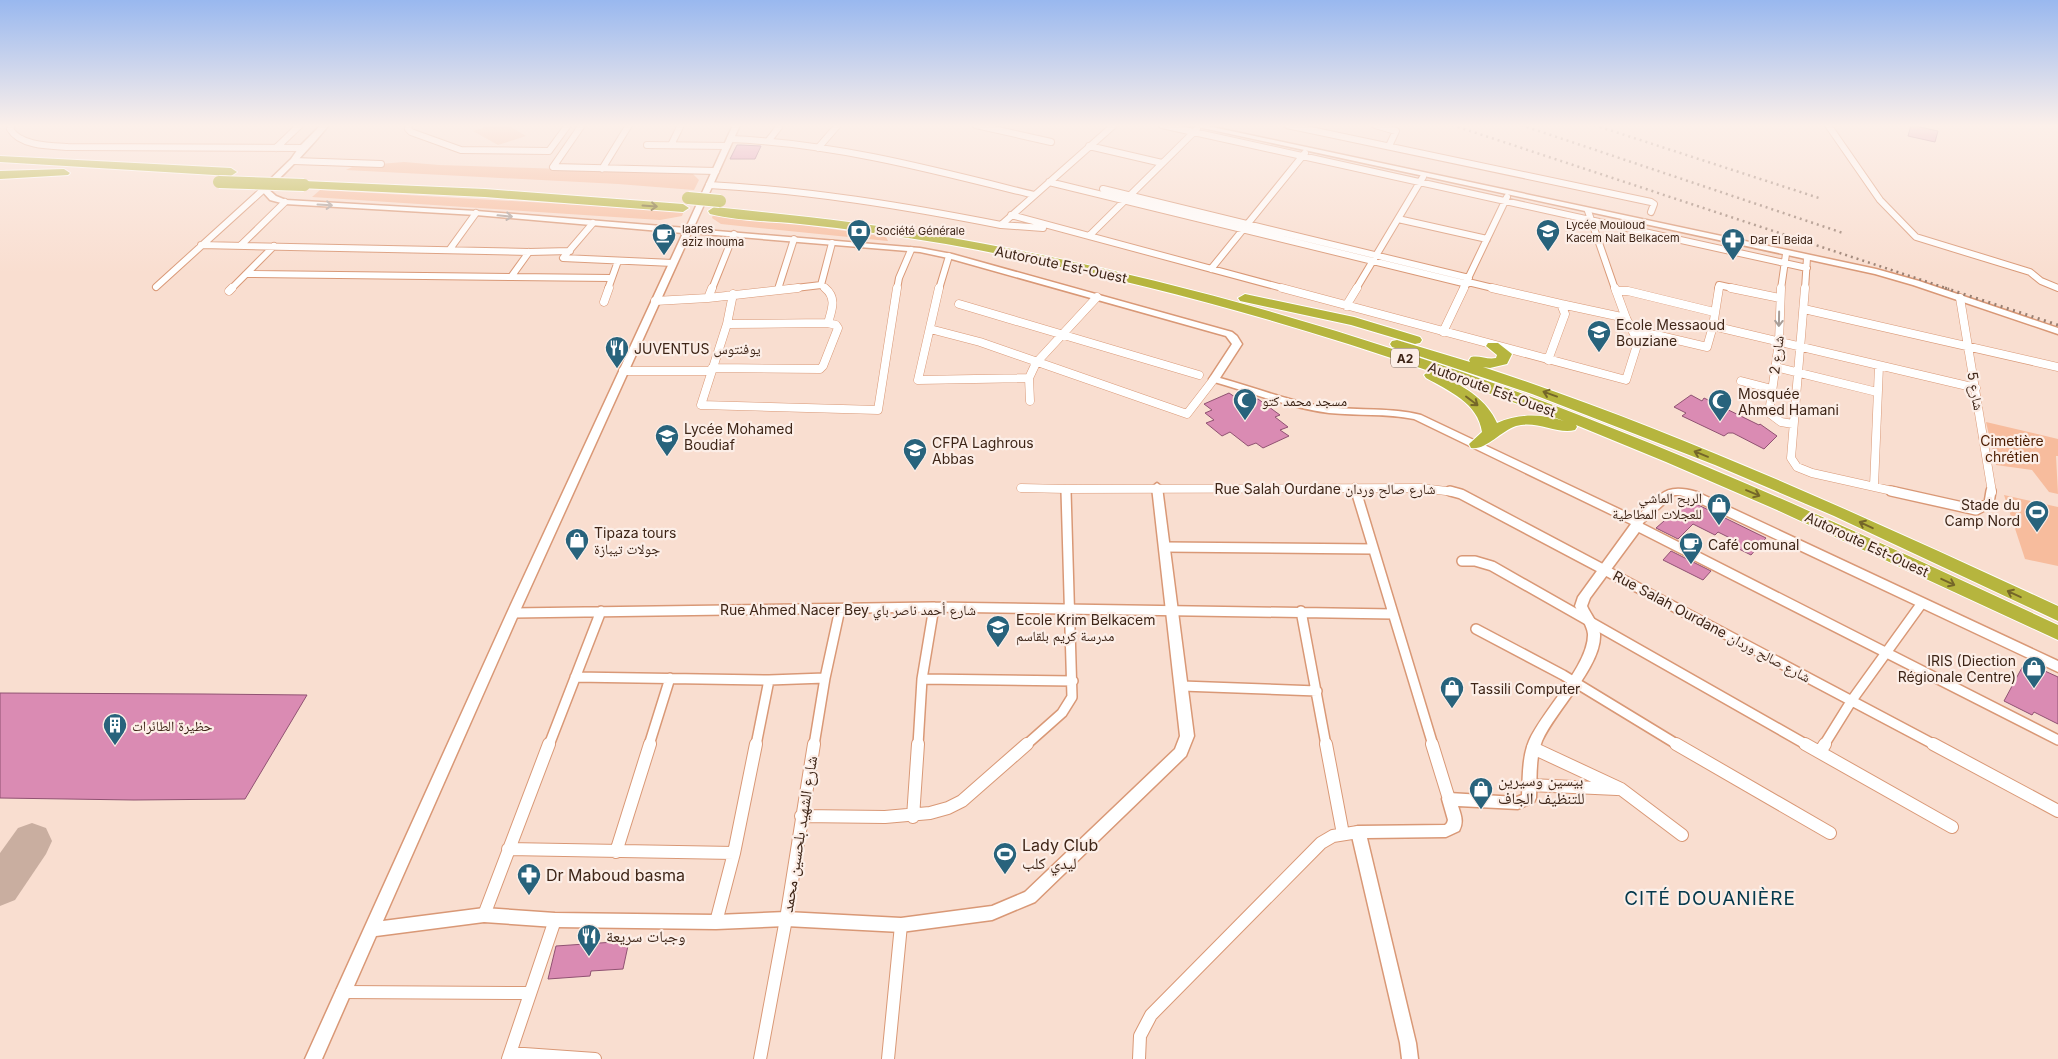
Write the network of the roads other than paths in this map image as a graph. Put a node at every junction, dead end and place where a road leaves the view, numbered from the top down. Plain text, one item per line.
1 (21, 174) edge
2 (97, 174) edge
3 (279, 174) edge
4 (282, 174) edge
5 (714, 174) edge
6 (953, 174) edge
7 (1057, 174) edge
8 (1151, 174) edge
9 (1288, 174) edge
10 (1402, 174) edge
11 (1522, 174) edge
12 (1863, 174) edge
13 (0, 175) edge
14 (1422, 179) junction
15 (1051, 180) junction
16 (709, 186) junction
17 (264, 188) junction
18 (1034, 195) junction
19 (1507, 197) junction
20 (1127, 198) junction
21 (285, 202) junction
22 (685, 203) junction
23 (717, 206) junction
24 (1588, 210) junction
25 (1651, 212) dead end
26 (476, 213) junction
27 (1011, 215) junction
28 (1398, 219) junction
29 (1592, 220) junction
30 (593, 223) junction
31 (1001, 225) junction
32 (1245, 227) junction
33 (688, 230) junction
34 (1064, 230) junction
35 (734, 234) junction
36 (1089, 236) junction
37 (794, 239) junction
38 (1486, 239) junction
39 (832, 243) junction
40 (201, 245) junction
41 (241, 245) junction
42 (274, 246) junction
43 (450, 250) junction
44 (911, 250) junction
45 (570, 251) junction
46 (529, 252) junction
47 (1786, 254) junction
48 (949, 256) junction
49 (1374, 258) junction
50 (1807, 258) junction
51 (618, 261) junction
52 (673, 263) junction
53 (1785, 263) junction
54 (1807, 268) junction
55 (1211, 269) junction
56 (246, 274) junction
57 (511, 277) junction
58 (611, 278) junction
59 (1468, 281) junction
60 (821, 285) junction
61 (156, 287) dead end
62 (2058, 288) edge
63 (778, 289) junction
64 (229, 291) dead end
65 (1616, 291) junction
66 (733, 294) junction
67 (1097, 297) junction
68 (708, 298) junction
69 (1246, 298) junction
70 (1780, 298) junction
71 (1960, 298) junction
72 (655, 301) junction
73 (604, 302) dead end
74 (959, 304) dead end
75 (1561, 304) junction
76 (1346, 306) junction
77 (1804, 309) junction
78 (1714, 312) junction
79 (1626, 318) junction
80 (828, 323) junction
81 (727, 324) junction
82 (1713, 326) junction
83 (930, 329) junction
84 (2058, 331) edge
85 (1443, 332) junction
86 (1635, 333) junction
87 (1062, 336) junction
88 (1779, 342) junction
89 (1368, 346) junction
90 (1494, 346) junction
91 (1799, 346) junction
92 (1968, 347) junction
93 (1548, 360) junction
94 (1036, 363) junction
95 (1879, 366) junction
96 (1775, 367) junction
97 (2058, 368) edge
98 (712, 369) junction
99 (623, 371) junction
100 (1798, 373) junction
101 (1199, 375) dead end
102 (1029, 378) junction
103 (1214, 379) junction
104 (1741, 381) dead end
105 (1976, 388) junction
106 (1772, 389) junction
107 (1877, 392) junction
108 (1030, 401) dead end
109 (1793, 424) junction
110 (1490, 432) junction
111 (1477, 444) junction
112 (1733, 484) junction
113 (1874, 486) junction
114 (1355, 487) junction
115 (1021, 488) dead end
116 (1158, 488) junction
117 (1066, 489) junction
118 (1637, 524) junction
119 (1165, 547) junction
120 (1373, 549) junction
121 (1462, 560) dead end
122 (1605, 569) junction
123 (1922, 603) junction
124 (934, 607) junction
125 (840, 609) junction
126 (1071, 609) junction
127 (1171, 610) junction
128 (601, 611) junction
129 (1301, 611) junction
130 (513, 612) junction
131 (1393, 614) junction
132 (2058, 614) edge
133 (1589, 622) junction
134 (1476, 628) dead end
135 (2058, 633) edge
136 (1886, 653) junction
137 (2058, 667) edge
138 (575, 677) junction
139 (670, 678) junction
140 (824, 678) junction
141 (922, 679) junction
142 (770, 680) junction
143 (1073, 681) junction
144 (1573, 681) junction
145 (1182, 686) junction
146 (1317, 691) junction
147 (1852, 700) junction
148 (2058, 740) edge
149 (1533, 748) junction
150 (1820, 752) junction
151 (1530, 785) junction
152 (1621, 789) junction
153 (1448, 799) junction
154 (2058, 811) edge
155 (801, 816) junction
156 (913, 817) junction
157 (1952, 827) dead end
158 (1350, 833) junction
159 (1830, 833) dead end
160 (1682, 835) dead end
161 (508, 849) junction
162 (616, 852) junction
163 (734, 853) junction
164 (484, 916) junction
165 (786, 919) junction
166 (555, 920) junction
167 (716, 922) junction
168 (901, 925) junction
169 (370, 930) junction
170 (342, 992) junction
171 (530, 993) junction
172 (509, 1056) edge
173 (313, 1059) edge
174 (595, 1059) edge
175 (752, 1059) edge
176 (760, 1059) edge
177 (888, 1059) edge
178 (1139, 1059) edge
179 (1410, 1059) edge

1 - 13 highway
2 -> 22 highway, Autoroute Est-Ouest / A2, bridge
3 - 17 street
4 - 22 highway, Autoroute Est-Ouest / A2
5 - 16 street
6 - 18 street
7 - 15 street
8 - 20 street
9 - 32 street
10 - 14 street
11 - 25 street
12 - 62 street
14 - 19 street
14 - 28 street
15 - 18 street
15 - 20 street
16 - 31 street
16 - 33 street
17 - 21 street
17 - 40 street
18 - 27 street
19 - 24 street
19 - 29 street
19 - 38 street
20 - 32 street
20 - 36 street
21 -> 26 street
21 - 41 street
22 - 23 highway, Autoroute Est-Ouest / A2
23 - 69 highway, Autoroute Est-Ouest / A2
23 - 89 highway, Autoroute Est-Ouest / A2
24 - 29 street
24 - 47 street
26 -> 30 street
26 - 43 street
27 - 31 street
27 - 34 street
28 - 38 street
28 - 49 street
29 - 53 street
29 - 65 street
30 - 33 street
30 - 45 street
31 - 34 street
32 - 49 street
32 - 55 street
33 - 35 street
33 - 52 street
34 - 36 street
35 - 37 street
35 - 68 street
36 - 55 street
37 - 39 street
37 - 63 street
38 - 59 street
39 - 44 street
39 - 60 street
40 - 41 street
40 - 61 street
41 - 42 street
42 - 43 street
42 - 56 street
43 - 46 street
44 - 48 street
44 - 98 street
45 - 46 street
45 - 51 street
46 - 57 street
47 - 50 street
47 - 53 street, شارع 2
48 - 67 street
48 - 83 street
49 - 59 street
49 - 76 street
50 - 54 street, شارع 2
50 - 71 street
51 - 52 street
51 - 58 street
52 - 72 street
53 - 54 street
53 - 70 street, شارع 2
54 - 77 street, شارع 2
55 - 76 street
56 - 57 street
56 - 64 street
57 - 58 street
58 - 73 street
59 - 75 street
59 - 85 street
60 - 63 street
60 - 80 street
63 - 66 street
65 - 78 street
65 - 79 street
66 - 68 street
66 - 81 street
67 - 87 street
67 - 103 street
68 - 72 street
69 - 90 highway
132 -> 69 highway, Autoroute Est-Ouest / A2
70 - 78 street
70 -> 88 street, شارع 2
71 - 84 street
71 - 92 street, شارع 5
72 - 99 street
74 - 87 street
75 - 79 street
75 - 93 street
76 - 85 street
77 - 91 street, شارع 2
77 - 92 street
78 - 82 street
79 - 86 street
80 - 81 street
80 - 98 street
81 - 98 street
82 - 86 street
82 - 88 street
83 - 94 street
83 - 102 street
85 - 90 street
86 - 93 street
87 - 94 street
87 - 101 street
88 - 91 street
88 - 96 street, شارع 2
89 -> 110 highway
89 - 112 highway, Autoroute Est-Ouest / A2
90 - 93 street
91 - 95 street
91 - 100 street, شارع 2
92 - 97 street
92 - 105 street, شارع 5
94 - 102 street
94 - 103 street
95 - 105 street
95 - 107 street
96 - 100 street
96 - 106 street, شارع 2
98 - 99 street
99 - 130 street
100 - 107 street
100 - 109 street, شارع 2
102 - 108 street
103 - 111 street
104 - 106 street
105 - 113 street, شارع 5
106 - 109 street, شارع 2
107 - 113 street
109 - 113 street
110 - 111 highway
110 - 112 highway
111 - 118 street
112 -> 135 highway, Autoroute Est-Ouest / A2
114 - 116 street, Rue Salah Ourdane شارع صالح وردان
114 - 120 street
114 - 122 street, Rue Salah Ourdane شارع صالح وردان
115 - 117 street, Rue Salah Ourdane شارع صالح وردان
116 - 117 street, Rue Salah Ourdane شارع صالح وردان
116 - 119 street
117 - 126 street
118 - 122 street
118 - 123 street
118 - 136 street
119 - 120 street
119 - 127 street
120 - 131 street
121 - 133 street
122 - 133 street
122 - 147 street, Rue Salah Ourdane شارع صالح وردان
123 - 136 street
123 - 137 street
124 - 125 street, Rue Ahmed Nacer Bey شارع أحمد ناصر باي
124 - 126 street, Rue Ahmed Nacer Bey شارع أحمد ناصر باي
124 - 141 street
125 - 128 street, Rue Ahmed Nacer Bey شارع أحمد ناصر باي
125 - 140 street, شارع الشهيد بلحسين محمد
126 - 127 street, Rue Ahmed Nacer Bey شارع أحمد ناصر باي
126 - 143 street
127 - 129 street, Rue Ahmed Nacer Bey شارع أحمد ناصر باي
127 - 145 street
128 - 130 street, Rue Ahmed Nacer Bey شارع أحمد ناصر باي
128 - 138 street
129 - 131 street, Rue Ahmed Nacer Bey شارع أحمد ناصر باي
129 - 146 street
130 - 169 street
131 - 153 street
133 - 144 street
133 - 150 street
134 - 144 street
136 - 147 street
136 - 148 street
138 - 139 street
138 - 161 street
139 - 142 street
139 - 162 street
140 - 142 street
140 - 155 street, شارع الشهيد بلحسين محمد
141 - 143 street
141 - 156 street
142 - 163 street
143 - 156 street
144 - 149 street
144 - 159 street
145 - 146 street
145 - 168 street
146 - 158 street
147 - 150 street
147 - 154 street, Rue Salah Ourdane شارع صالح وردان
149 - 151 street
149 - 152 street
150 - 157 street
151 - 152 street
151 - 153 street
152 - 160 street
153 - 158 street
155 - 156 street
155 - 165 street, شارع الشهيد بلحسين محمد
158 - 178 street
158 - 179 street
161 - 162 street
161 - 164 street
162 - 163 street
163 - 167 street
164 - 166 street
164 - 169 street
165 - 167 street
165 - 168 street
165 - 176 street, شارع الشهيد بلحسين محمد
166 - 167 street
166 - 171 street
168 - 177 street
169 - 170 street
170 - 171 street
170 - 173 street
171 - 172 street
172 - 174 street
175 - 176 street

